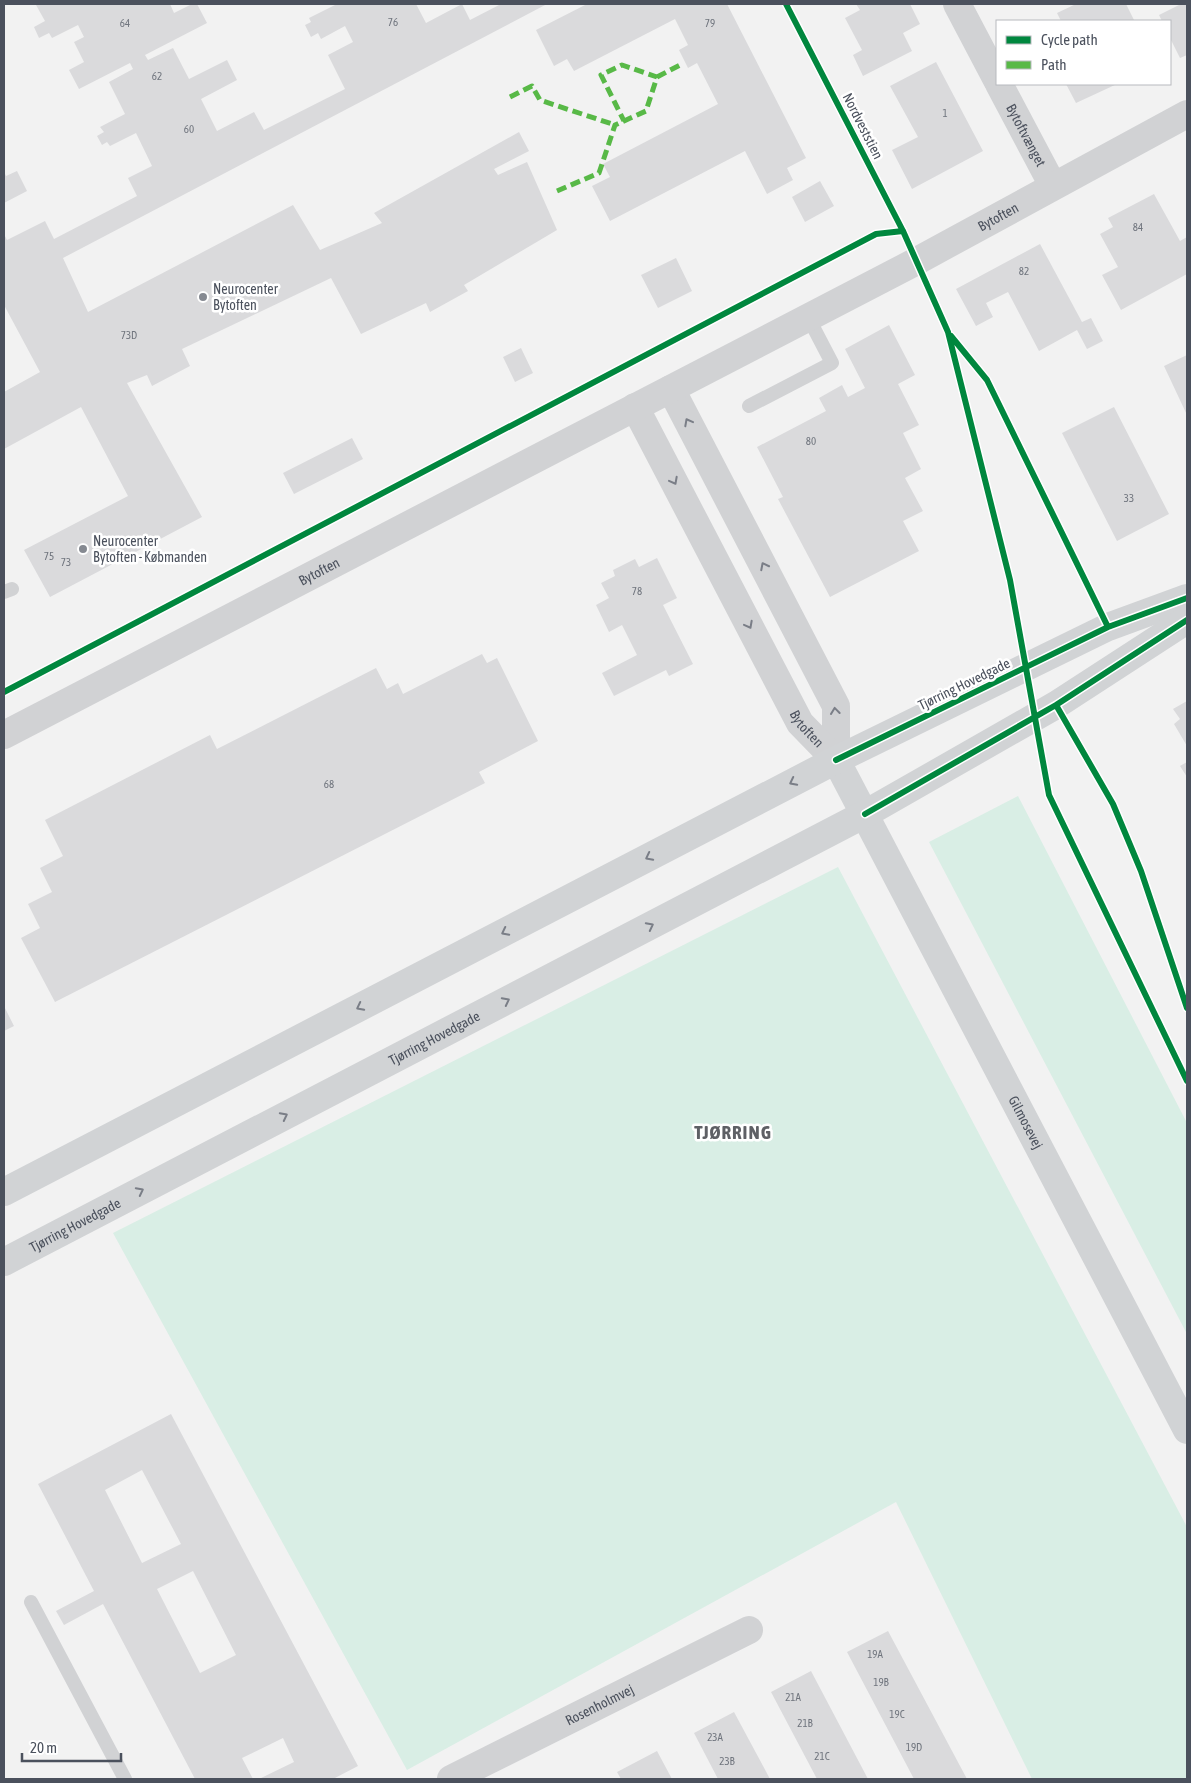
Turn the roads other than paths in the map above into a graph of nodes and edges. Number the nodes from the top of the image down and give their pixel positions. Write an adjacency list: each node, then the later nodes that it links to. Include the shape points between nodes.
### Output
1 (957, 4): 2 (street)
2 (996, 78)
3 (1000, 85): 5 (street, Bytoftvænget)
4 (1187, 114): 5 (street, Bytoften)
5 (1053, 186): 6 (street, Bytoften)
6 (808, 317): 7 (street, Bytoften); 8 (lane, via 832,363)
7 (671, 389): 9 (street, Bytoften); 13 (street, Bytoften, one-way to 7, via 836,706)
8 (749, 406)
9 (635, 407): 12 (street, Bytoften); 13 (street, Bytoften, one-way to 13, via 800,723)
10 (1187, 598): 13 (main road, Tjørring Hovedgade, via 1108,627)
11 (1187, 620): 14 (main road, Tjørring Hovedgade, via 1056,705)
12 (4, 735)
13 (836, 760): 14 (main road); 15 (main road, Tjørring Hovedgade, one-way to 15)
14 (865, 814): 16 (main road, Tjørring Hovedgade, one-way to 14); 17 (main road, Gilmosevej)
15 (4, 1192)
16 (4, 1262)
17 (1187, 1430)
18 (31, 1602): 20 (lane)
19 (749, 1630): 21 (street, Rosenholmvej)
20 (126, 1779)
21 (451, 1779)

